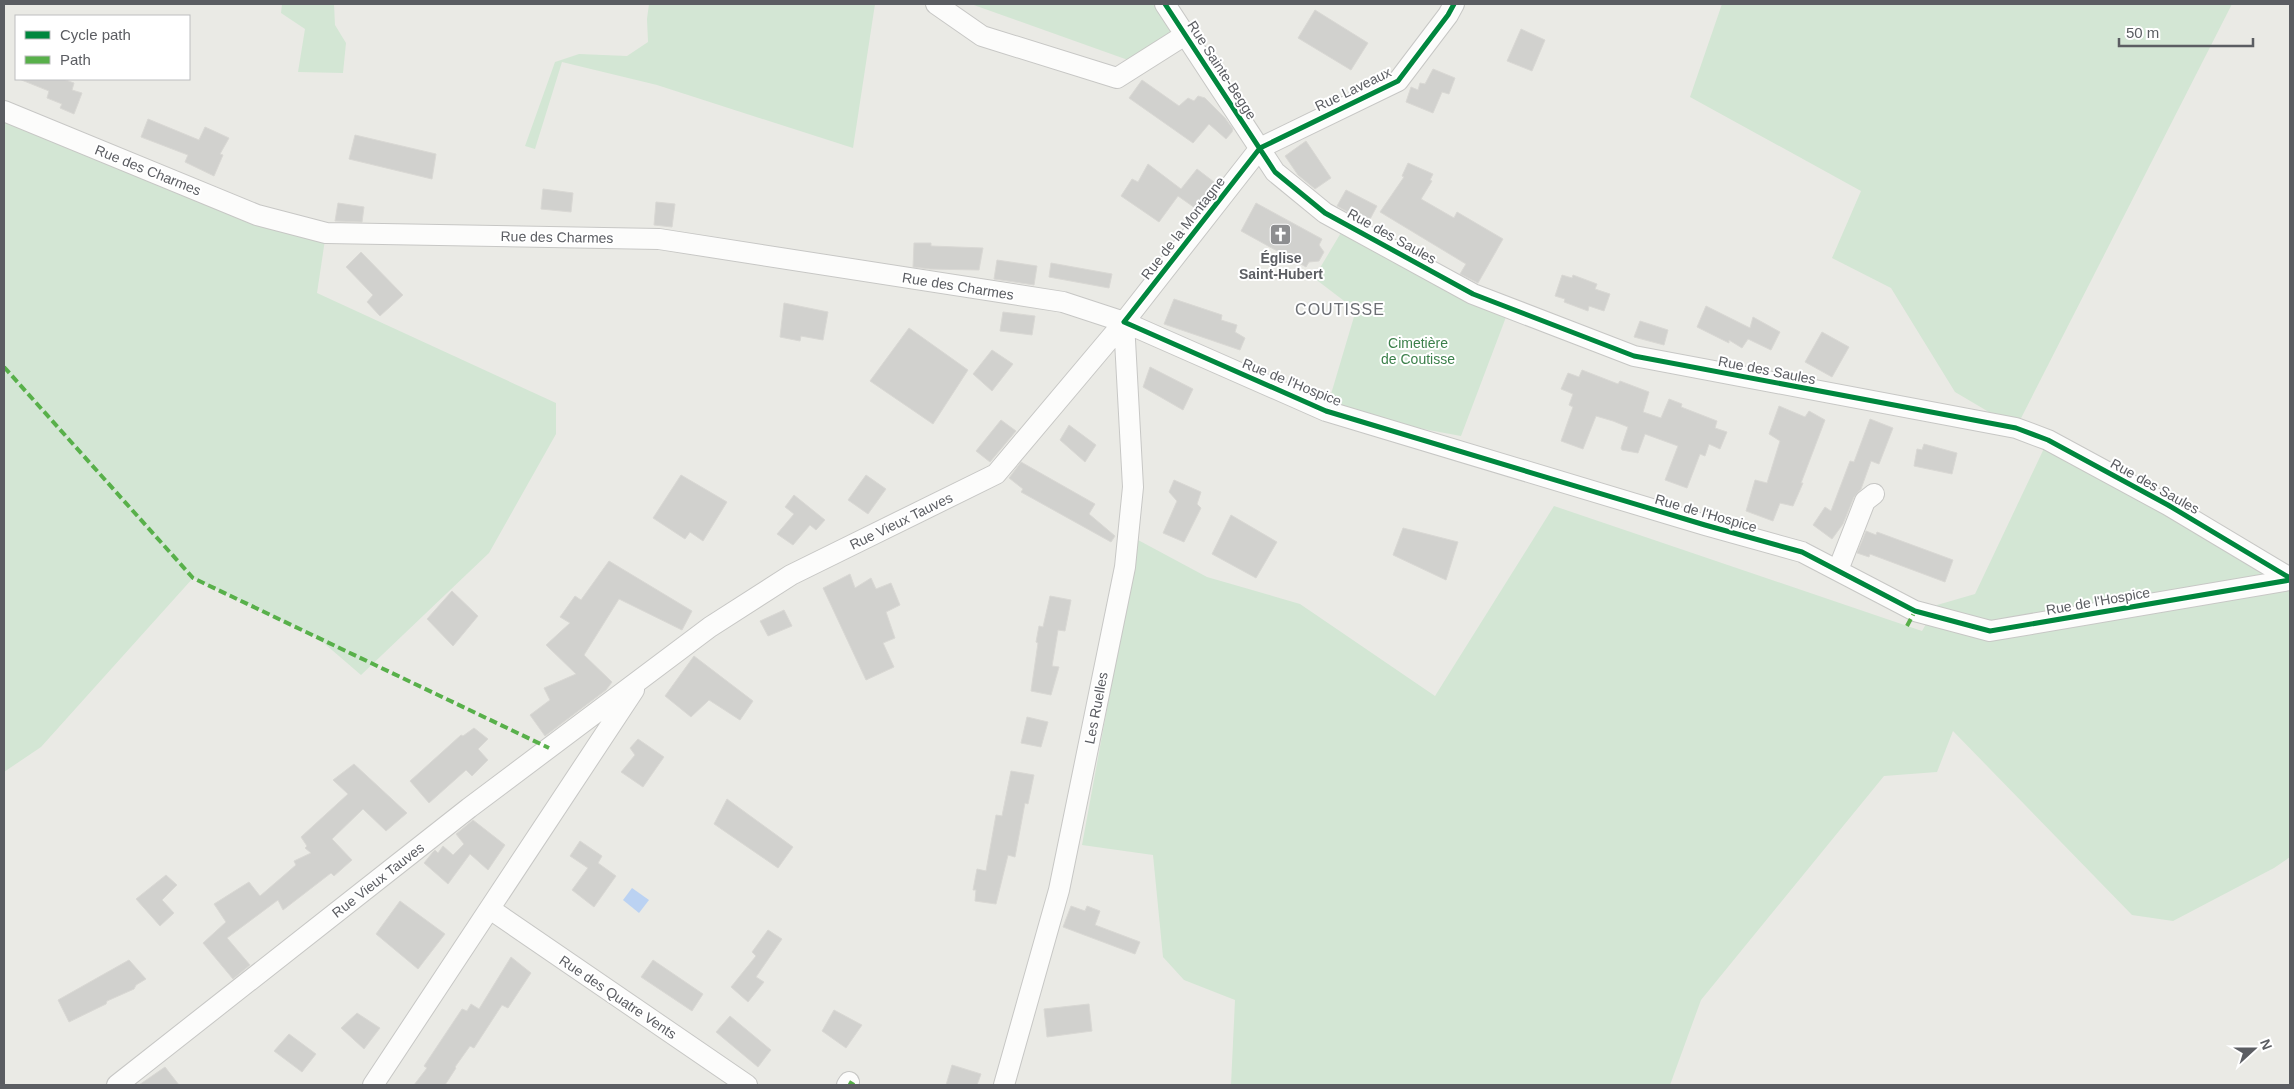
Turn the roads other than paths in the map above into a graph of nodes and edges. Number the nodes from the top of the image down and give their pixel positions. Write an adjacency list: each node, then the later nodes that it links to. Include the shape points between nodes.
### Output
1 (936, 4): 4 (street, via 982,36 1117,78)
2 (1165, 4): 4 (street, Rue Sainte-Begge)
3 (1454, 4): 6 (street, Rue Laveaux, via 1398,81)
4 (1185, 36): 6 (street, Rue Sainte-Begge)
5 (4, 111): 7 (street, Rue des Charmes, via 257,215 326,233 659,239 1063,302)
6 (1260, 148): 7 (street, Rue de la Montagne); 10 (street, Rue des Saules, via 1274,172 1325,213 1473,294 1634,356 2016,428 2048,440 2160,500)
7 (1124, 322): 9 (street, Rue de l'Hospice, via 1326,410 1705,526 1802,552); 11 (street, Rue Vieux Tauves, via 996,474 791,575 710,627); 16 (street, Les Ruelles, via 1133,487 1125,567 1059,890)
8 (1874, 494): 9 (street, via 1865,501)
9 (1838, 570): 10 (street, Rue de l'Hospice, via 1915,611 1990,631)
10 (2290, 579)
11 (641, 678): 12 (street, Rue Vieux Tauves); 13 (street, Rue Vieux Tauves, via 469,808)
12 (490, 909): 14 (street, Rue Vieux Tauves); 15 (street, Rue des Quatre Vents)
13 (117, 1085)
14 (373, 1085)
15 (747, 1085)
16 (1004, 1085)

